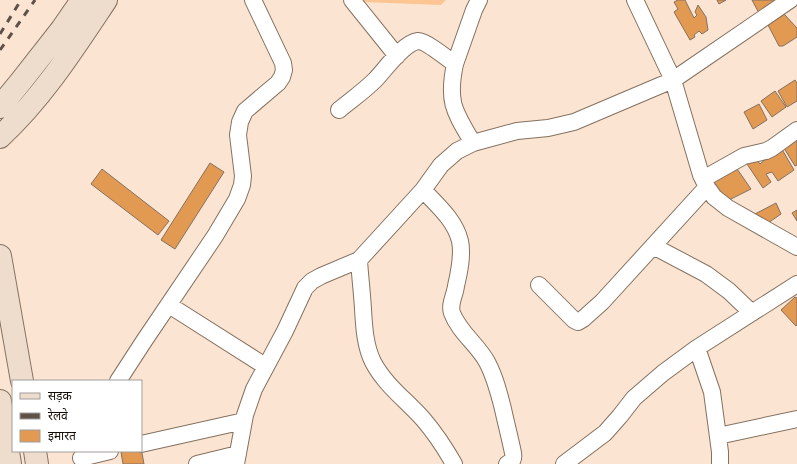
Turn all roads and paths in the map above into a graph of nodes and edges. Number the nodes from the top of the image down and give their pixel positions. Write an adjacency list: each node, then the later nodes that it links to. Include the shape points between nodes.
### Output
1 (82, 0): 11 (street)
2 (106, 0): 14 (street, via 50,81)
3 (253, 0): 24 (street, via 284,70 278,83 246,111 240,122 238,135 243,176 237,199)
4 (352, 0): 8 (street)
5 (479, 0): 9 (street)
6 (635, 0): 10 (street)
7 (790, 0): 10 (street)
8 (396, 56): 9 (street, via 405,47 419,41); 12 (street, via 374,80)
9 (455, 64): 15 (street, via 451,96 458,118)
10 (673, 80): 15 (street, via 574,122); 16 (street)
11 (0, 107)
12 (339, 110)
13 (797, 130): 16 (street, via 766,151 744,156)
14 (0, 137)
15 (473, 143): 17 (street, via 446,160)
16 (705, 183): 18 (street); 19 (street, via 714,197 728,208)
17 (423, 190): 21 (street); 43 (street, via 447,216 456,229 460,242 460,262 451,310 458,324 487,361 493,374 514,453 513,460)
18 (654, 246): 23 (street, via 602,302 578,322); 25 (street, via 706,274)
19 (797, 247)
20 (0, 256): 28 (street)
21 (359, 260): 27 (street, via 321,276 305,288); 42 (street, via 365,338 372,361 390,386 435,435)
22 (797, 284): 25 (street)
23 (539, 285)
24 (168, 305): 27 (street); 29 (street)
25 (752, 313): 26 (street)
26 (698, 348): 33 (street, via 712,392); 44 (street, via 663,372 634,398 605,433)
27 (265, 366): 32 (street, via 254,389)
28 (22, 380)
29 (119, 380)
30 (0, 401): 39 (street)
31 (797, 419): 33 (street)
32 (244, 421): 34 (street); 38 (street)
33 (718, 436): 45 (street)
34 (142, 444)
35 (35, 452): 40 (street)
36 (106, 452): 37 (street)
37 (82, 458)
38 (237, 459): 41 (street)
39 (10, 464)
40 (37, 464)
41 (197, 464)
42 (454, 464)
43 (507, 464)
44 (564, 464)
45 (720, 464)

